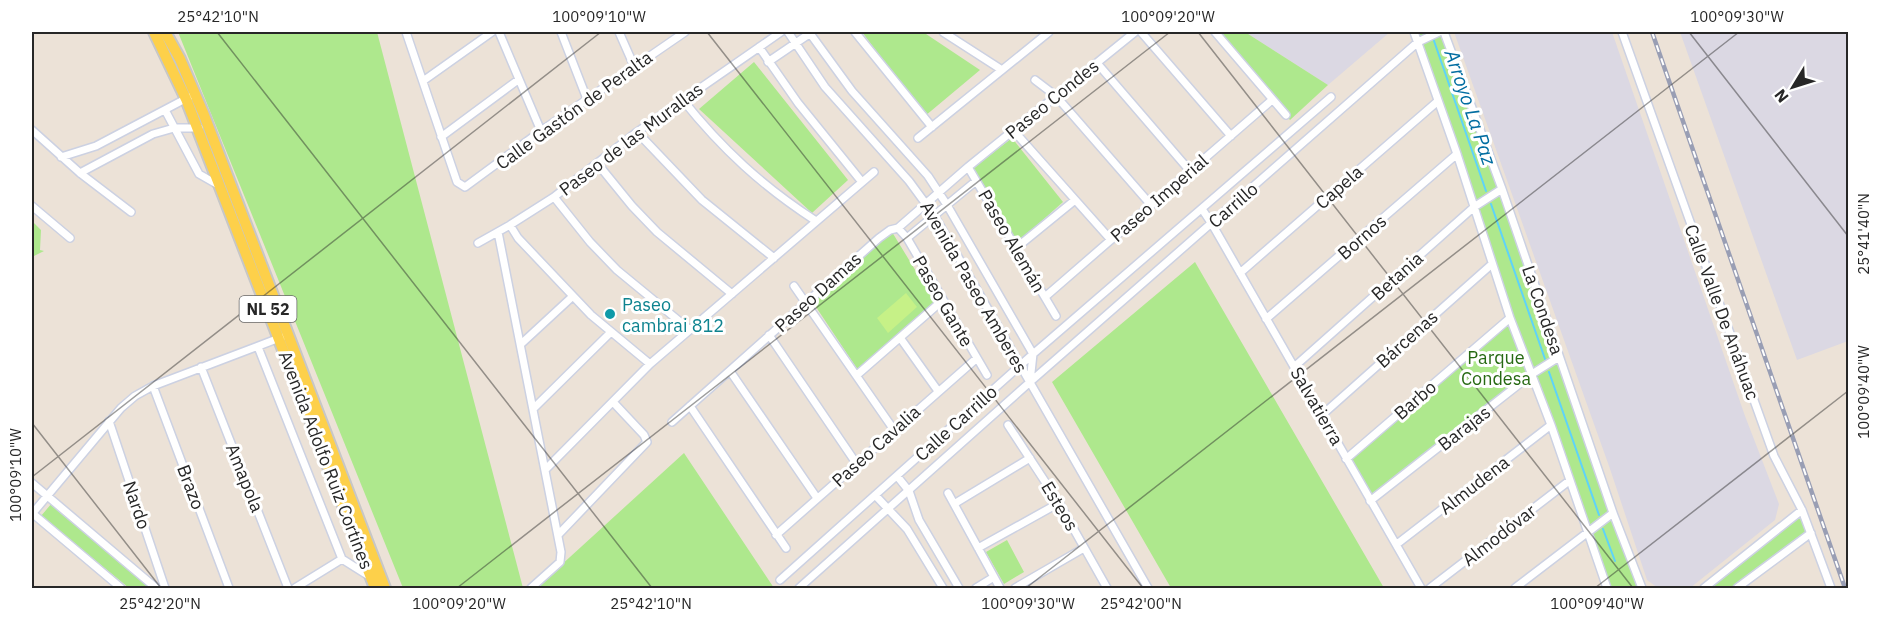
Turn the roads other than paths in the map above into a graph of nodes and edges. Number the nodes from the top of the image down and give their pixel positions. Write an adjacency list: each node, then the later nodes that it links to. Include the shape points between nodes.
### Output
1 (154, 32): 34 (main road, Avenida Adolfo Ruiz Cortínes / NL 52)
2 (165, 32): 41 (main road, via 180,59)
3 (406, 32): 31 (street)
4 (492, 32): 31 (street)
5 (499, 32): 29 (street)
6 (561, 32): 35 (street)
7 (619, 32): 27 (street)
8 (781, 32): 24 (street, Paseo de las Murallas)
9 (788, 32): 23 (street, Avenida Paseo Amberes)
10 (810, 32): 23 (street); 62 (street, Avenida Paseo Amberes, via 852,91 915,159)
11 (855, 32): 42 (street)
12 (943, 32): 28 (street)
13 (1135, 32): 26 (street, Paseo Condes)
14 (1141, 32): 48 (street)
15 (1215, 32): 37 (street)
16 (1414, 32): 22 (street, La Condesa)
17 (1439, 32): 22 (street, Carrillo)
18 (1444, 32): 61 (street, La Condesa)
19 (1622, 32): 141 (street, Calle Valle De Anáhuac, via 1774,456)
20 (681, 33): 27 (street, Calle Gastón de Peralta)
21 (1044, 33): 28 (street)
22 (1420, 41): 38 (street, La Condesa); 74 (street, Carrillo)
23 (795, 43): 25 (street); 65 (street, Avenida Paseo Amberes, via 832,95)
24 (759, 47): 25 (street); 36 (street, Paseo de las Murallas)
25 (768, 62): 59 (street)
26 (1097, 63): 32 (street, Paseo Condes); 55 (street)
27 (634, 66): 35 (street, Calle Gastón de Peralta)
28 (1002, 70): 42 (street)
29 (518, 80): 46 (street); 49 (street)
30 (1035, 80): 32 (street)
31 (423, 81): 49 (street)
32 (1056, 96): 45 (street, Paseo Condes); 67 (street)
33 (1330, 97): 70 (street, Calle Carrillo)
34 (186, 99): 39 (street); 41 (main road, Avenida Adolfo Ruiz Cortínes / NL 52)
35 (587, 99): 46 (street, Calle Gastón de Peralta)
36 (682, 99): 47 (street, Paseo de las Murallas); 73 (street, via 730,154 771,190)
37 (1272, 99): 40 (street); 48 (street, Paseo Imperial)
38 (1438, 101): 51 (street, La Condesa); 85 (street, Capela)
39 (165, 110): 43 (street); 52 (street, via 96,146)
40 (1286, 116)
41 (201, 123): 43 (street); 60 (main road, Avenida Adolfo Ruiz Cortínes / NL 52); 98 (main road, via 223,164)
42 (932, 127): 50 (street)
43 (174, 128): 57 (street, via 142,138); 60 (street, via 199,174)
44 (32, 130): 52 (street)
45 (1013, 130): 54 (street, Paseo Condes); 64 (street)
46 (541, 131): 49 (street, Calle Gastón de Peralta, via 469,186 457,182)
47 (637, 132): 53 (street, Paseo de las Murallas); 83 (street, via 702,200)
48 (1231, 136): 55 (street, Paseo Imperial)
49 (441, 137)
50 (918, 138)
51 (1457, 154): 69 (street, La Condesa); 94 (street, Bornos)
52 (62, 157): 57 (street)
53 (597, 163): 63 (street, Paseo de las Murallas); 87 (street, via 657,232)
54 (968, 167): 58 (street, Paseo Alemán); 62 (street, Paseo Damas)
55 (1190, 171): 67 (street, Paseo Imperial)
56 (874, 172): 59 (street)
57 (80, 173): 71 (street)
58 (976, 181): 66 (street); 82 (street, Paseo Alemán)
59 (862, 182): 73 (street)
60 (220, 186): 98 (main road, Avenida Adolfo Ruiz Cortínes / NL 52)
61 (1502, 189): 69 (street, Betania); 103 (street, La Condesa)
62 (939, 192): 65 (street, Paseo Damas); 66 (street, Avenida Paseo Amberes)
63 (554, 197): 75 (street, Paseo de las Murallas); 95 (street, via 618,270)
64 (1075, 200): 80 (street); 82 (street)
65 (926, 203): 72 (street, Avenida Paseo Amberes); 76 (street, Paseo Damas)
66 (947, 205): 72 (street); 102 (street, Avenida Paseo Amberes)
67 (1151, 205): 80 (street, Paseo Imperial)
68 (32, 206): 78 (street)
69 (1474, 207): 84 (street, La Condesa); 108 (street, Betania)
70 (1202, 209): 74 (street); 102 (street, Calle Carrillo)
71 (131, 212)
72 (934, 215): 79 (street); 106 (street, Avenida Paseo Amberes)
73 (816, 221): 83 (street)
74 (1212, 224): 85 (street, Salvatierra); 113 (street, Carrillo)
75 (510, 225): 77 (street, Paseo de las Murallas); 88 (street)
76 (898, 228): 79 (street, Paseo Gante); 91 (street, Paseo Damas, via 879,238)
77 (498, 232): 81 (street, Paseo de las Murallas); 100 (street)
78 (70, 238)
79 (907, 238): 90 (street, Paseo Gante)
80 (1111, 240): 89 (street, Paseo Imperial)
81 (478, 243)
82 (1016, 248): 89 (street, Paseo Alemán)
83 (774, 258): 87 (street)
84 (1492, 264): 93 (street, La Condesa); 119 (street, Bárcenas)
85 (1240, 273): 94 (street, Salvatierra)
86 (794, 286): 91 (street)
87 (732, 294): 95 (street)
88 (573, 296): 96 (street); 100 (street)
89 (1045, 297): 92 (street, Paseo Alemán)
90 (943, 300): 99 (street); 104 (street, Paseo Gante)
91 (806, 302): 97 (street, Paseo Damas); 111 (street)
92 (1056, 316)
93 (1510, 318): 110 (street, La Condesa); 126 (street, Barbo)
94 (1266, 319): 108 (street, Salvatierra)
95 (690, 330): 105 (street)
96 (611, 332): 105 (street); 118 (street)
97 (769, 335): 109 (street, Paseo Damas); 127 (street)
98 (284, 336): 101 (street); 155 (main road, Avenida Adolfo Ruiz Cortínes / NL 52); 165 (main road)
99 (901, 339): 111 (street); 115 (street)
100 (521, 344): 118 (street)
101 (258, 347): 107 (street); 153 (street)
102 (1033, 354): 106 (street, Calle Carrillo); 113 (street, Avenida Paseo Amberes)
103 (1559, 357): 110 (street, Barajas); 143 (street, La Condesa)
104 (977, 358): 112 (street, Paseo Gante); 115 (street, Paseo Cavalia)
105 (650, 364): 116 (street)
106 (1020, 366): 113 (street, Avenida Paseo Amberes); 129 (street, Calle Carrillo)
107 (201, 367): 114 (street); 162 (street, Amapola)
108 (1294, 367): 119 (street, Salvatierra)
109 (730, 371): 117 (street, Paseo Damas); 136 (street)
110 (1532, 374): 123 (street, La Condesa); 137 (street, Barajas)
111 (857, 375): 124 (street)
112 (987, 375)
113 (1030, 382): 132 (street, Calle Carrillo); 174 (street)
114 (153, 386): 120 (street, via 135,396); 161 (street, Brazo)
115 (938, 392): 124 (street, Paseo Cavalia)
116 (613, 402): 128 (street); 146 (street, via 647,442)
117 (690, 406): 121 (street, Paseo Damas); 147 (street)
118 (533, 409): 128 (street)
119 (1322, 415): 126 (street, Salvatierra)
120 (109, 422): 134 (street); 160 (street, Nardo)
121 (672, 422)
122 (1008, 425): 125 (street, Esteos)
123 (1551, 425): 130 (street, La Condesa); 148 (street, Almudena)
124 (894, 430): 127 (street, Paseo Cavalia)
125 (1030, 458): 138 (street, Esteos); 139 (street)
126 (1346, 459): 137 (street, Salvatierra)
127 (856, 463): 136 (street, Paseo Cavalia)
128 (545, 470): 146 (street)
129 (897, 476): 132 (street); 135 (street, Calle Carrillo)
130 (1569, 481): 144 (street, La Condesa); 176 (street, Almodóvar)
131 (32, 483): 134 (street)
132 (909, 491): 140 (street, Calle Carrillo); 152 (street, via 919,520)
133 (948, 493): 139 (street)
134 (46, 495): 142 (street); 159 (street)
135 (875, 495): 140 (street); 157 (street, Calle Carrillo)
136 (817, 498): 147 (street, Paseo Cavalia)
137 (1370, 501): 148 (street, Salvatierra)
138 (1059, 503): 150 (street); 151 (street, Esteos)
139 (954, 504): 150 (street)
140 (887, 510): 154 (street, via 907,529); 167 (street, Calle Carrillo)
141 (1802, 510): 145 (street, Calle Valle De Anáhuac); 180 (street)
142 (32, 513): 158 (street)
143 (1613, 513): 144 (street); 179 (street, La Condesa)
144 (1586, 532): 177 (street); 178 (street, La Condesa)
145 (1811, 533): 181 (street); 182 (street, Calle Valle De Anáhuac)
146 (558, 535): 166 (street, via 560,562)
147 (776, 535): 149 (street)
148 (1397, 544): 175 (street, Salvatierra)
149 (786, 548)
150 (978, 548): 156 (street)
151 (1084, 548): 172 (street); 173 (street, Esteos)
152 (940, 555): 154 (street); 169 (street)
153 (342, 559): 155 (street); 163 (street)
154 (928, 562): 168 (street)
155 (371, 577): 164 (main road, Avenida Adolfo Ruiz Cortínes / NL 52)
156 (994, 577): 170 (street); 171 (street)
157 (780, 580)
158 (121, 588)
159 (156, 588)
160 (165, 588)
161 (229, 588)
162 (288, 588)
163 (295, 588)
164 (375, 588)
165 (385, 588)
166 (531, 588)
167 (799, 588)
168 (943, 588)
169 (959, 588)
170 (976, 588)
171 (1000, 588)
172 (1015, 588)
173 (1107, 588)
174 (1148, 588)
175 (1421, 588)
176 (1430, 588)
177 (1515, 588)
178 (1605, 588)
179 (1642, 588)
180 (1704, 588)
181 (1737, 588)
182 (1831, 588)

